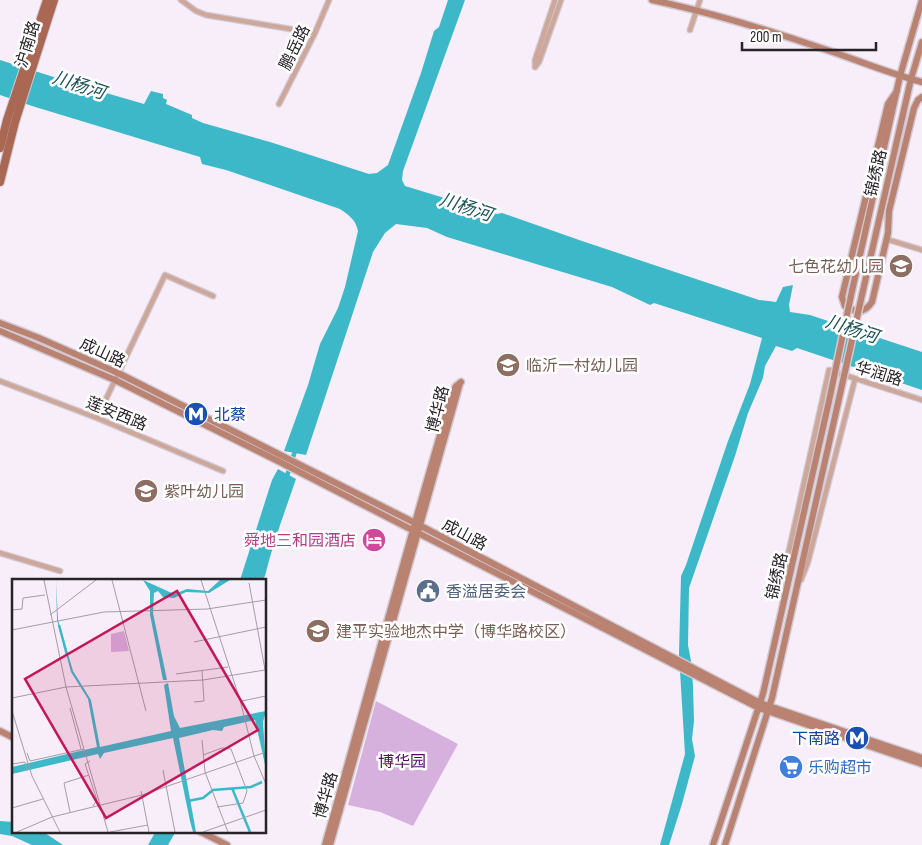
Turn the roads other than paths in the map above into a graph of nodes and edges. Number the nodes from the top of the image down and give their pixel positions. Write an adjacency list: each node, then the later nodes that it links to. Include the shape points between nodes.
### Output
1 (47, 0): 20 (main road, 沪南路, via 26,61)
2 (54, 0): 20 (main road, 沪南路, via 36,61)
3 (181, 0): 12 (street, via 206,15)
4 (329, 0): 12 (street, 鹏岳路)
5 (555, 0): 6 (street, via 534,60 535,68)
6 (561, 0)
7 (652, 0): 10 (main road)
8 (700, 0): 10 (street)
9 (922, 0): 14 (main road, 锦绣路)
10 (697, 9): 11 (street); 14 (main road)
11 (690, 30)
12 (315, 34): 19 (street, 鹏岳路)
13 (922, 42): 15 (main road, 锦绣路)
14 (900, 76): 15 (main road); 17 (main road, 锦绣路)
15 (911, 79): 16 (main road); 38 (main road, 锦绣路, bridge)
16 (922, 82)
17 (897, 91): 23 (main road, 锦绣路, via 888,104 842,297 850,310 862,311 872,302); 37 (main road, 锦绣路, bridge)
18 (922, 97): 23 (main road, 锦绣路, via 914,108 889,211)
19 (279, 104)
20 (11, 121): 21 (main road, 沪南路); 22 (main road, 沪南路)
21 (0, 148)
22 (0, 182)
23 (886, 239): 24 (street)
24 (922, 250)
25 (213, 296): 28 (street, via 165,275)
26 (0, 323): 28 (main road, 成山路, via 39,338)
27 (0, 331): 28 (main road, 成山路)
28 (116, 377): 32 (street); 34 (main road, 成山路)
29 (854, 379): 31 (street, 华润路); 37 (street, 华润路, via 829,370 788,555); 38 (street, via 808,562)
30 (0, 381): 32 (street, 莲安西路)
31 (922, 400)
32 (97, 418): 33 (street, 莲安西路)
33 (223, 471)
34 (416, 527): 34 (main road, 博华路, via 461,382 452,392); 39 (main road, 成山路); 47 (main road, 博华路); 48 (main road, 博华路, via 388,642)
35 (0, 553): 36 (street)
36 (60, 571)
37 (786, 592): 39 (main road, 锦绣路)
38 (795, 596): 40 (main road, 锦绣路)
39 (760, 706): 40 (main road, 成山路); 49 (main road, 锦绣路)
40 (769, 709): 43 (main road, 成山路); 44 (main road, 成山路); 50 (main road, 锦绣路)
41 (0, 731): 42 (main road)
42 (12, 737)
43 (922, 758)
44 (922, 764)
45 (201, 832): 46 (main road)
46 (227, 845)
47 (325, 845)
48 (330, 845)
49 (713, 845)
50 (724, 845)

